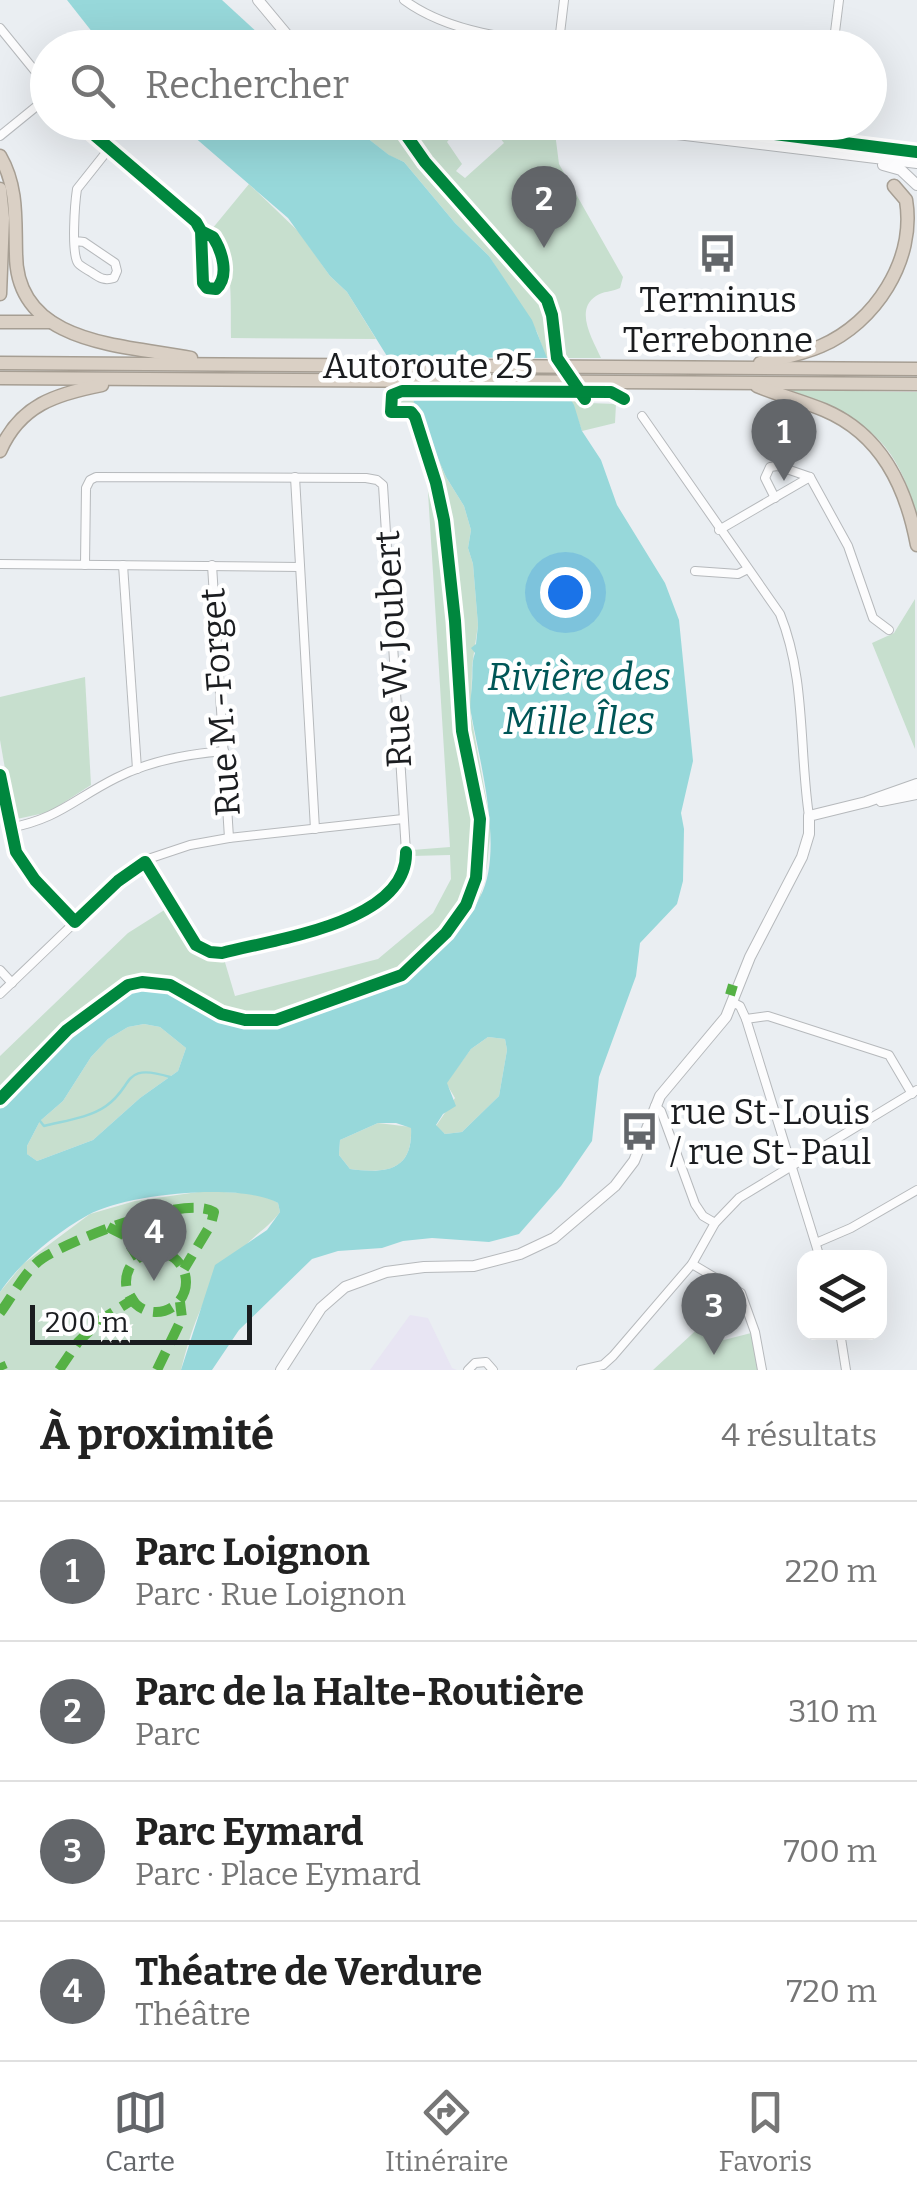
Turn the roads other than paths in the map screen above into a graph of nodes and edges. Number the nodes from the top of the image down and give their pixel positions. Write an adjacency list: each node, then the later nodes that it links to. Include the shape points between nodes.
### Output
1 (258, 0): 6 (main road)
2 (404, 0): 7 (street, via 442,22)
3 (564, 0): 8 (street)
4 (839, 0): 9 (street)
5 (0, 28): 10 (street)
6 (283, 30)
7 (474, 30)
8 (560, 30)
9 (836, 30)
10 (30, 65)
11 (30, 112): 12 (street)
12 (0, 136)
13 (98, 140): 16 (street)
14 (722, 140): 17 (main road)
15 (822, 140): 18 (main road)
16 (108, 150): 24 (street); 25 (street, via 77,188)
17 (818, 152): 20 (main road); 21 (main road, via 893,166)
18 (917, 152)
19 (0, 156): 28 (highway, via 15,197 20,281 29,300)
20 (917, 163)
21 (917, 185)
22 (894, 186): 31 (highway, via 906,200 906,234 896,270 875,304 820,346)
23 (0, 188): 26 (highway)
24 (201, 231): 24 (street, via 203,283 216,288 223,280 222,252 214,236)
25 (76, 241): 25 (street, via 78,264 112,280 115,263)
26 (0, 294)
27 (0, 322): 28 (highway)
28 (54, 322): 30 (highway, via 108,346)
29 (0, 363): 30 (highway, Autoroute 25)
30 (223, 364): 31 (highway, Autoroute 25)
31 (737, 368): 32 (highway, Autoroute 25)
32 (917, 369)
33 (0, 378): 34 (highway, Autoroute 25)
34 (128, 379): 35 (highway, Autoroute 25); 39 (highway, via 57,395)
35 (750, 383): 36 (highway, Autoroute 25); 45 (highway, via 824,410 868,438 901,486)
36 (917, 384)
37 (642, 416): 44 (street)
38 (2, 420): 39 (highway)
39 (19, 420): 40 (highway)
40 (0, 451)
41 (295, 477): 47 (street, via 95,477 86,488); 50 (street); 61 (street, Rue W. Joubert, via 379,480 384,488)
42 (810, 477): 43 (street); 43 (street, via 770,467 765,478); 53 (street, via 848,546 874,618)
43 (774, 498): 44 (street)
44 (719, 530): 51 (street)
45 (917, 544)
46 (0, 564): 47 (street)
47 (85, 564): 48 (street)
48 (124, 565): 49 (street); 55 (street)
49 (212, 566): 50 (street); 54 (street, Rue M.-Forget)
50 (300, 567): 63 (street)
51 (748, 570): 52 (street); 60 (street, via 779,610 788,636 802,712)
52 (694, 572)
53 (889, 630)
54 (224, 751): 55 (street); 64 (street, Rue M.-Forget)
55 (137, 768): 62 (street, via 47,820)
56 (0, 775): 62 (street)
57 (917, 784): 59 (main road)
58 (917, 794): 59 (main road)
59 (866, 802): 60 (main road)
60 (808, 816): 70 (main road, via 800,862)
61 (404, 818): 63 (street); 65 (street, Rue W. Joubert, via 404,874 362,914 222,952 196,944)
62 (9, 828): 66 (street, via 24,865)
63 (315, 829): 64 (street)
64 (229, 838): 65 (street)
65 (145, 862): 66 (street)
66 (75, 922): 68 (street)
67 (0, 970): 68 (street)
68 (12, 983): 69 (street)
69 (0, 994)
70 (732, 1002): 71 (street); 73 (main road)
71 (746, 1018): 72 (street, via 768,1016 889,1055); 74 (street)
72 (914, 1092): 74 (street)
73 (656, 1106): 76 (street, via 695,1204); 81 (main road, via 624,1177 554,1238 482,1264 399,1270 345,1287 320,1308)
74 (792, 1164): 76 (street); 77 (street)
75 (917, 1190): 77 (street)
76 (715, 1222): 79 (street)
77 (816, 1243): 78 (street)
78 (818, 1250)
79 (692, 1264): 84 (street, via 613,1356); 85 (street, via 741,1293)
80 (841, 1340): 86 (street)
81 (281, 1370)
82 (468, 1370): 83 (street, via 486,1362)
83 (494, 1370)
84 (581, 1370)
85 (762, 1370)
86 (846, 1370)

